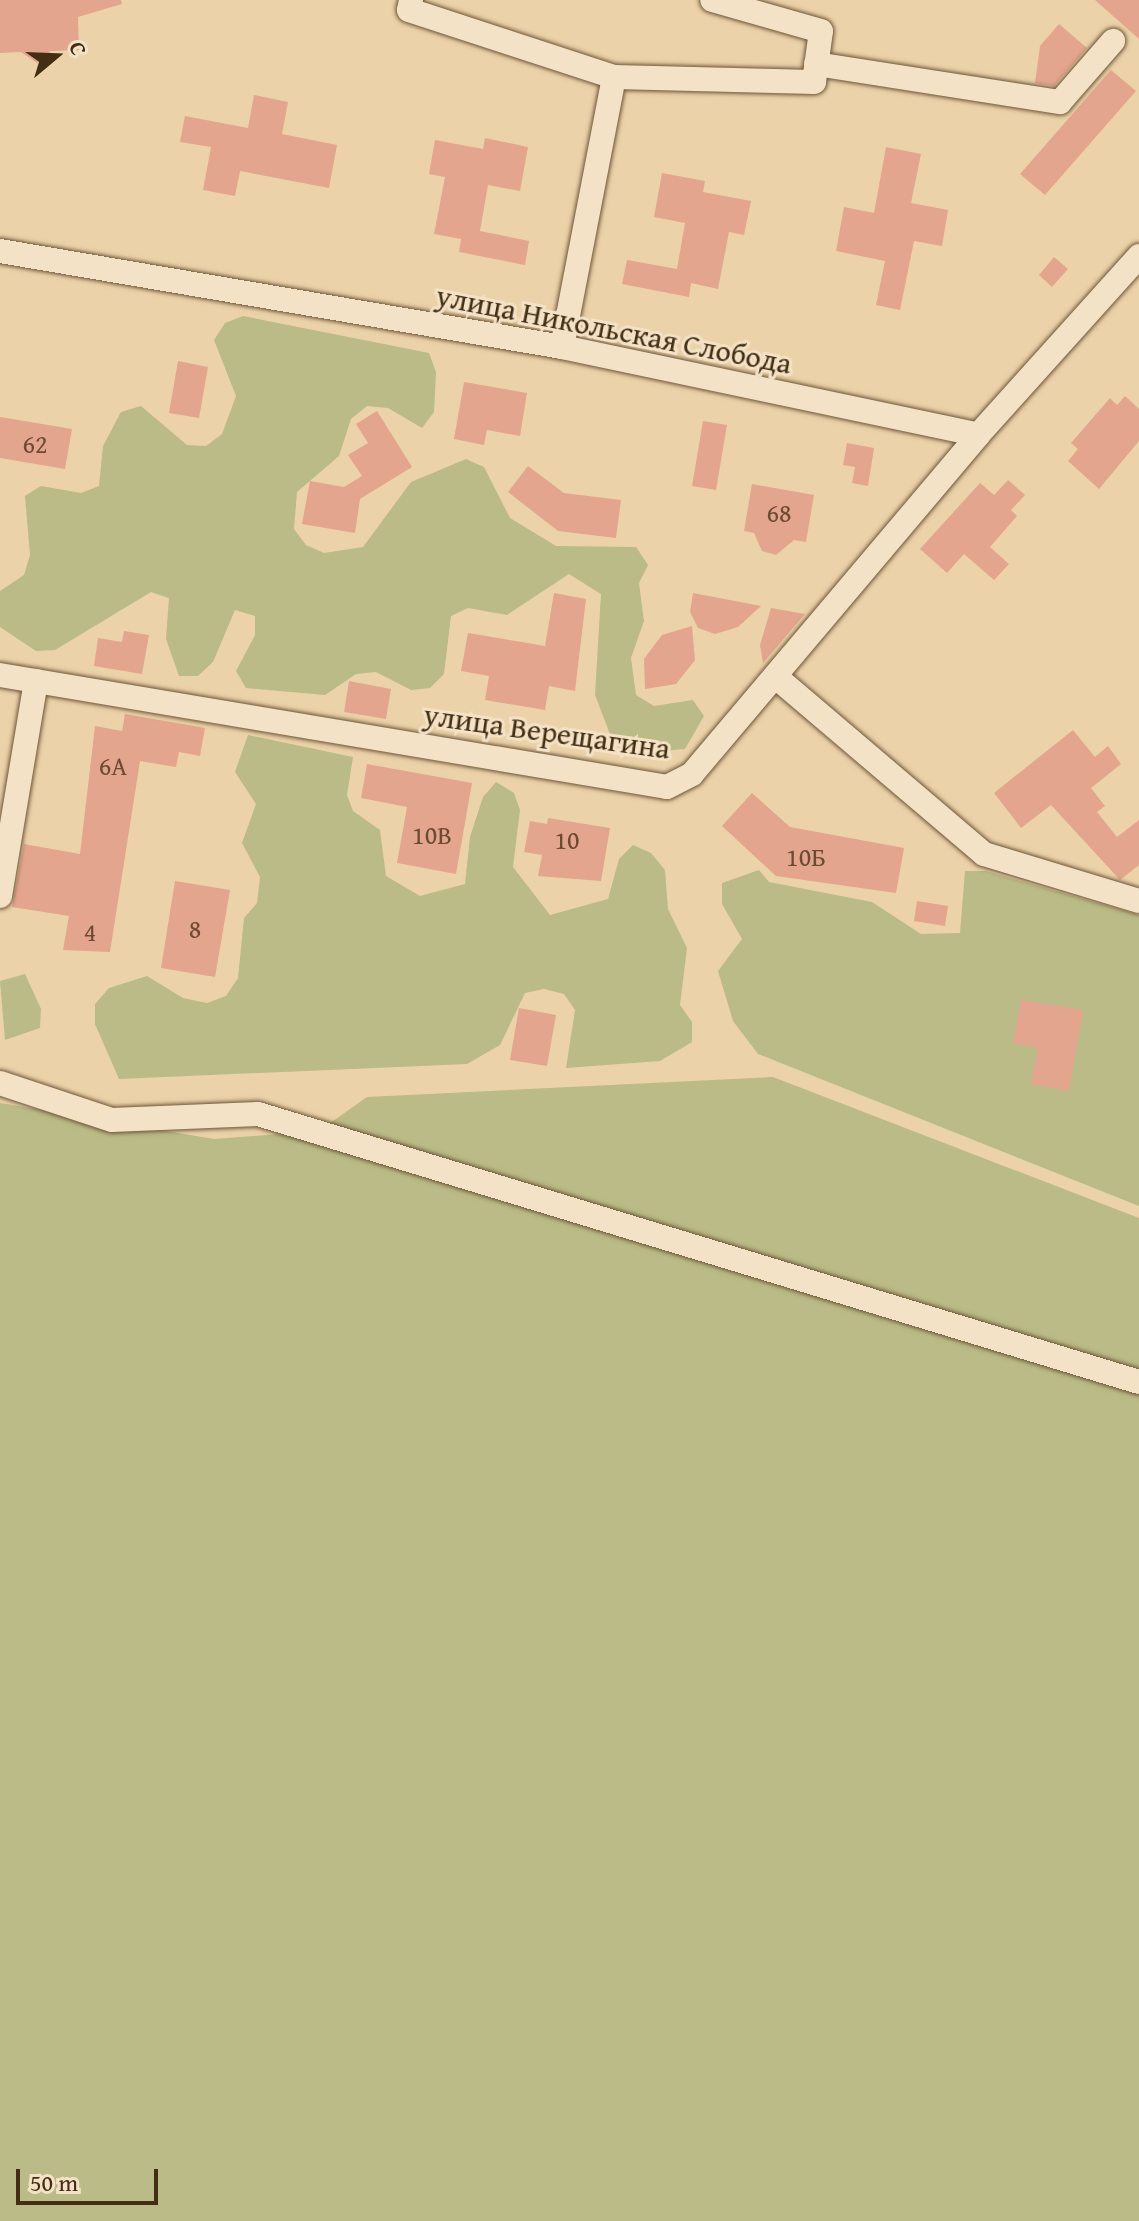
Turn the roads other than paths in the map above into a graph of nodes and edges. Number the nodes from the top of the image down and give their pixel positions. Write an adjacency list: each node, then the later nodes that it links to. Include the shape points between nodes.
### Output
1 (411, 0): 5 (street, via 409,10)
2 (712, 0): 4 (street, via 821,31)
3 (1113, 41): 4 (street, via 1060,102)
4 (816, 64): 5 (street, via 814,82)
5 (614, 77): 8 (street)
6 (0, 251): 8 (street, улица Никольская Слобода)
7 (1139, 256): 9 (street)
8 (562, 347): 9 (street, улица Никольская Слобода)
9 (978, 435): 11 (street, улица Верещагина)
10 (0, 675): 12 (street, улица Верещагина)
11 (776, 677): 12 (street, улица Верещагина, via 692,774 667,787); 14 (street, via 984,854)
12 (36, 681): 13 (street)
13 (0, 896)
14 (1139, 901)
15 (0, 1083): 16 (street, via 112,1120 258,1114)
16 (1139, 1382)

